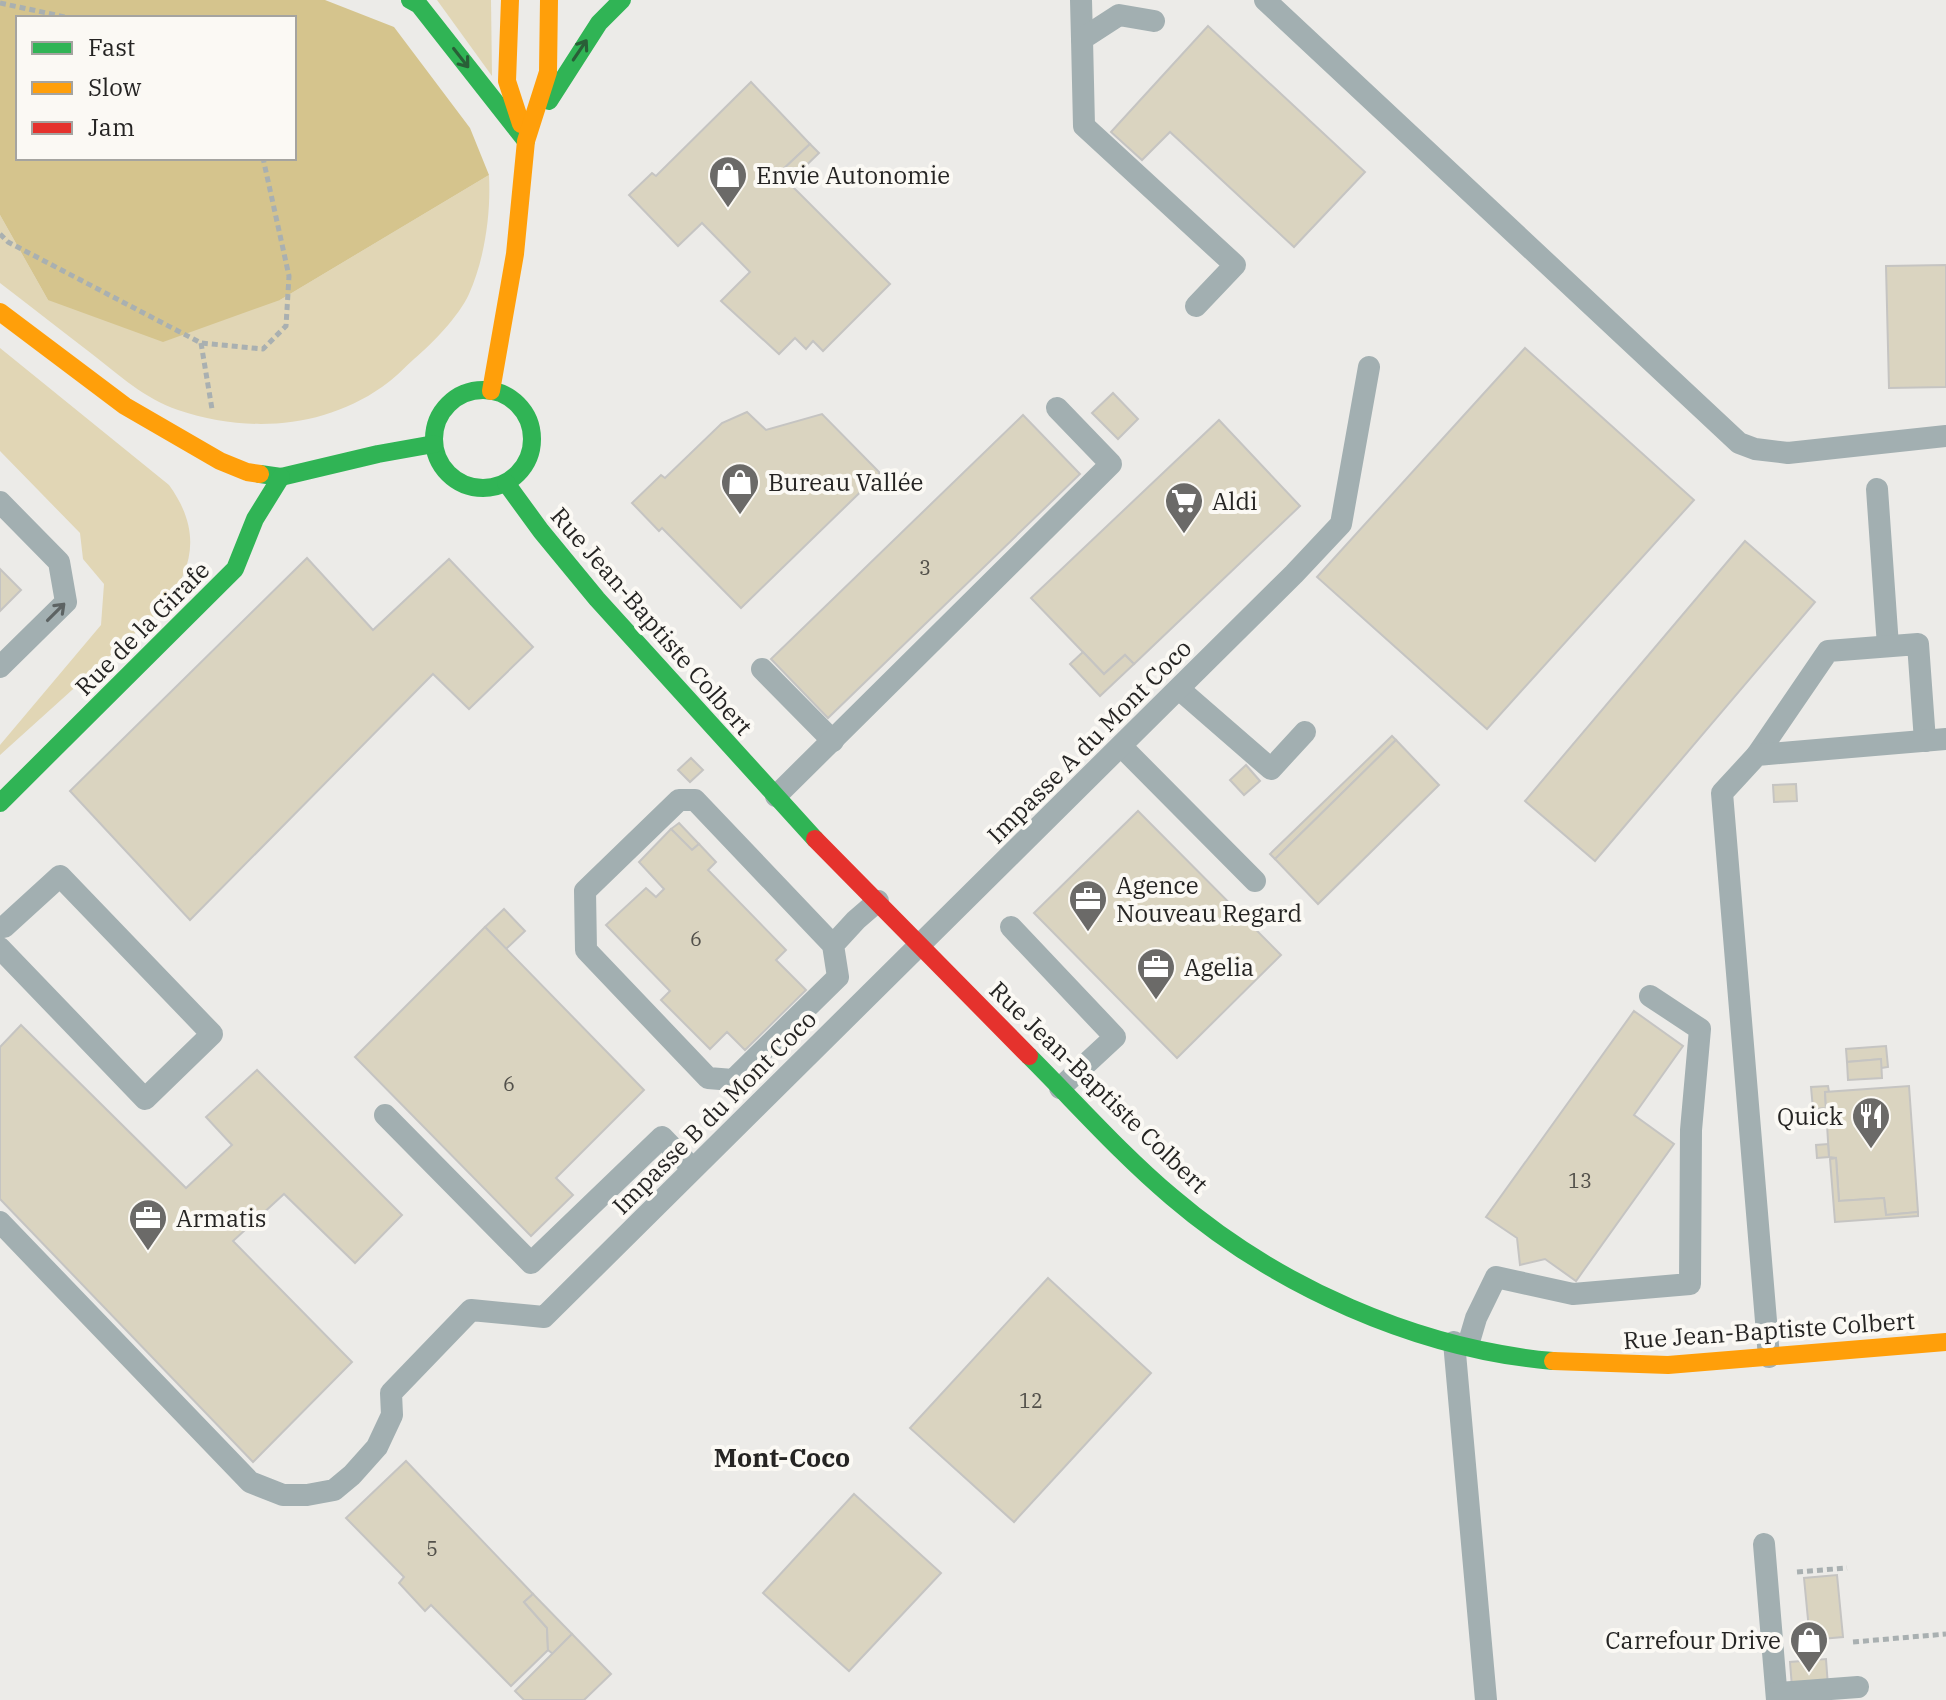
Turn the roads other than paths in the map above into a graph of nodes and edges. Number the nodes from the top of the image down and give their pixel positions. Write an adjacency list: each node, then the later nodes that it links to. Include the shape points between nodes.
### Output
1 (410, 0): 9 (street, one-way to 9)
2 (510, 0): 9 (street, via 507,81)
3 (549, 0): 9 (street, via 548,72)
4 (622, 0): 9 (street, one-way to 4, via 568,67)
5 (1081, 0): 8 (lane)
6 (1265, 0): 15 (lane, via 1739,443 1788,453)
7 (1154, 21): 8 (lane, via 1119,15)
8 (1082, 39): 10 (lane, via 1084,126 1235,265)
9 (526, 141): 13 (street, via 515,254)
10 (1196, 306)
11 (0, 312): 17 (street, via 125,406 220,461)
12 (1369, 367): 24 (lane, Impasse A du Mont Coco, via 1341,524)
13 (491, 391): 16 (street, via 472,391 443,410); 18 (street, via 518,404 532,431 527,462)
14 (1057, 408): 27 (lane, via 1111,464)
15 (1946, 436)
16 (434, 444): 17 (street); 18 (street, via 438,460 460,483 474,488)
17 (281, 477): 31 (street, Rue de la Girafe, via 255,519 235,569)
18 (506, 483): 30 (street, Rue Jean-Baptiste Colbert, via 538,530)
19 (1877, 489): 21 (lane)
20 (0, 502): 22 (lane, one-way to 20, via 66,602 59,562)
21 (1888, 646): 26 (lane, via 1918,644); 29 (lane, via 1828,651)
22 (0, 667)
23 (762, 669): 27 (lane)
24 (1179, 689): 25 (lane, via 1271,769); 28 (lane, Impasse A du Mont Coco)
25 (1305, 732)
26 (1935, 740): 29 (lane)
27 (833, 741): 30 (lane)
28 (1121, 746): 32 (lane); 36 (lane, Impasse A du Mont Coco)
29 (1757, 755): 45 (lane, via 1722,793)
30 (776, 796): 33 (street, Rue Jean-Baptiste Colbert)
31 (0, 803)
32 (1255, 881)
33 (878, 901): 36 (street, Rue Jean-Baptiste Colbert); 37 (lane)
34 (1011, 927): 39 (lane, via 1115,1037)
35 (1, 933): 35 (lane, via 60,876 212,1034 145,1099)
36 (920, 944): 39 (street, Rue Jean-Baptiste Colbert); 41 (lane, Impasse B du Mont Coco)
37 (833, 945): 37 (lane, via 695,800 679,800 585,891 586,950 708,1078 733,1080 838,977)
38 (1650, 996): 44 (lane, via 1700,1029 1691,1130 1690,1284 1573,1294 1496,1277)
39 (1060, 1088): 44 (street, Rue Jean-Baptiste Colbert, via 1171,1196 1228,1241 1364,1315)
40 (385, 1115): 41 (lane, via 531,1263 662,1137)
41 (692, 1168): 42 (lane, Impasse B du Mont Coco, via 544,1317 471,1310 391,1393 392,1415 377,1447 334,1490 307,1495 283,1495 250,1482)
42 (0, 1222)
43 (1946, 1342): 45 (street, Rue Jean-Baptiste Colbert)
44 (1461, 1343): 45 (street, Rue Jean-Baptiste Colbert, via 1542,1360 1600,1365); 49 (lane)
45 (1769, 1357)
46 (1764, 1544): 48 (lane)
47 (1858, 1687): 48 (lane)
48 (1777, 1697)
49 (1486, 1700)

